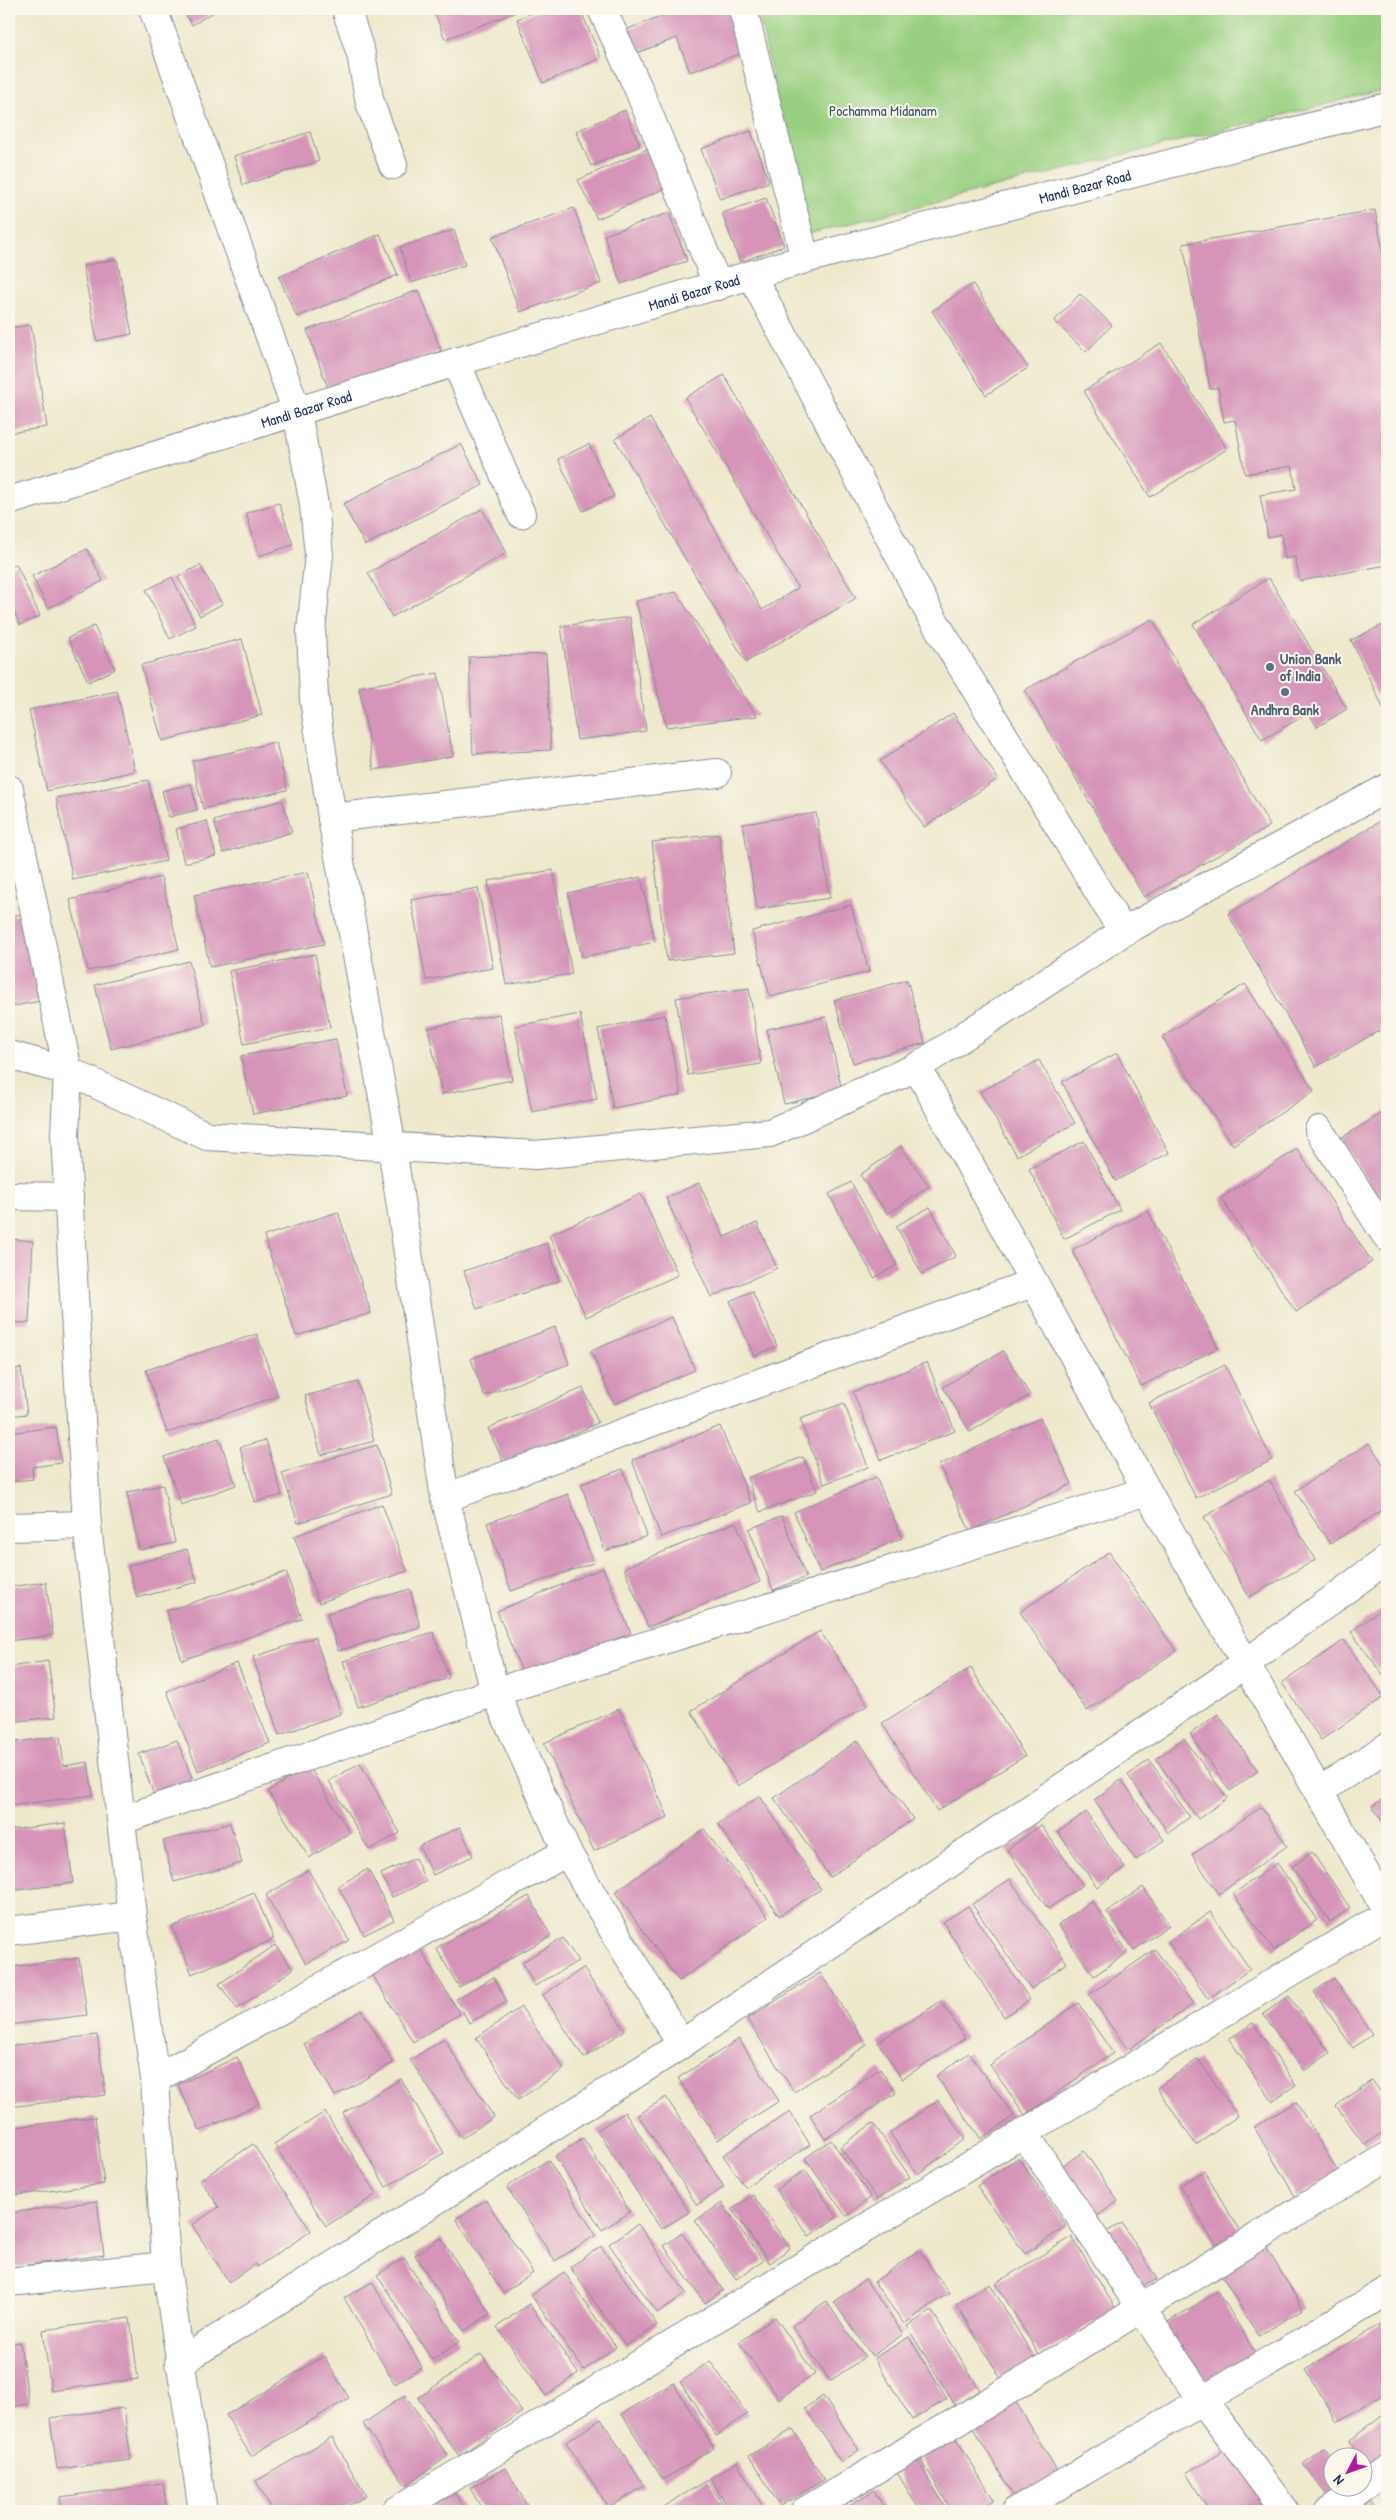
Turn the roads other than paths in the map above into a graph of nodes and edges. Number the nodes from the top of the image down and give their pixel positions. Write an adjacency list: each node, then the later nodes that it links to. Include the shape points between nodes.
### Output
1 (152, 9): 11 (street)
2 (346, 9): 6 (street, via 361,54 370,103)
3 (602, 9): 9 (street, via 639,90)
4 (743, 9): 7 (street)
5 (1387, 107): 7 (street, Mandi Bazar Road)
6 (394, 165)
7 (805, 259): 8 (street, Mandi Bazar Road)
8 (752, 276): 9 (street, Mandi Bazar Road); 18 (street, via 930,614)
9 (718, 286): 10 (street, Mandi Bazar Road)
10 (456, 362): 11 (street, Mandi Bazar Road); 13 (street)
11 (297, 412): 12 (street, Mandi Bazar Road); 17 (street, via 314,505 319,555 311,631 314,699)
12 (9, 501)
13 (521, 514)
14 (717, 774): 17 (street)
15 (1387, 788): 18 (street)
16 (9, 789): 21 (street)
17 (332, 818): 23 (street)
18 (1123, 932): 20 (street)
19 (9, 1055): 21 (street)
20 (917, 1067): 23 (street, via 770,1133 535,1155); 27 (street)
21 (68, 1071): 23 (street, via 207,1136); 25 (street, via 65,1135)
22 (1319, 1130): 26 (street)
23 (392, 1147): 29 (street)
24 (9, 1196): 25 (street)
25 (69, 1197): 30 (street)
26 (1387, 1237)
27 (1032, 1283): 28 (street); 29 (street)
28 (1147, 1490): 33 (street); 34 (street)
29 (446, 1498): 34 (street)
30 (87, 1525): 31 (street); 37 (street)
31 (9, 1527)
32 (1387, 1559): 33 (street)
33 (1245, 1664): 36 (street); 42 (street)
34 (496, 1692): 37 (street); 38 (street)
35 (1387, 1747): 36 (street)
36 (1318, 1792): 39 (street)
37 (122, 1820): 40 (street)
38 (567, 1852): 42 (street); 43 (street)
39 (1387, 1912): 44 (street)
40 (132, 1916): 41 (street); 43 (street)
41 (9, 1930)
42 (681, 2044): 50 (street)
43 (155, 2079): 46 (street)
44 (1024, 2133): 49 (street); 56 (street)
45 (1387, 2157): 49 (street)
46 (166, 2266): 47 (street); 50 (street)
47 (9, 2282)
48 (1387, 2291): 51 (street)
49 (1140, 2308): 51 (street); 57 (street)
50 (179, 2363): 55 (street)
51 (1203, 2401): 58 (street); 59 (street)
52 (1387, 2468): 53 (street)
53 (1374, 2478)
54 (1347, 2498): 60 (street)
55 (203, 2511)
56 (396, 2511)
57 (806, 2511)
58 (1016, 2511)
59 (1286, 2511)
60 (1329, 2511)

